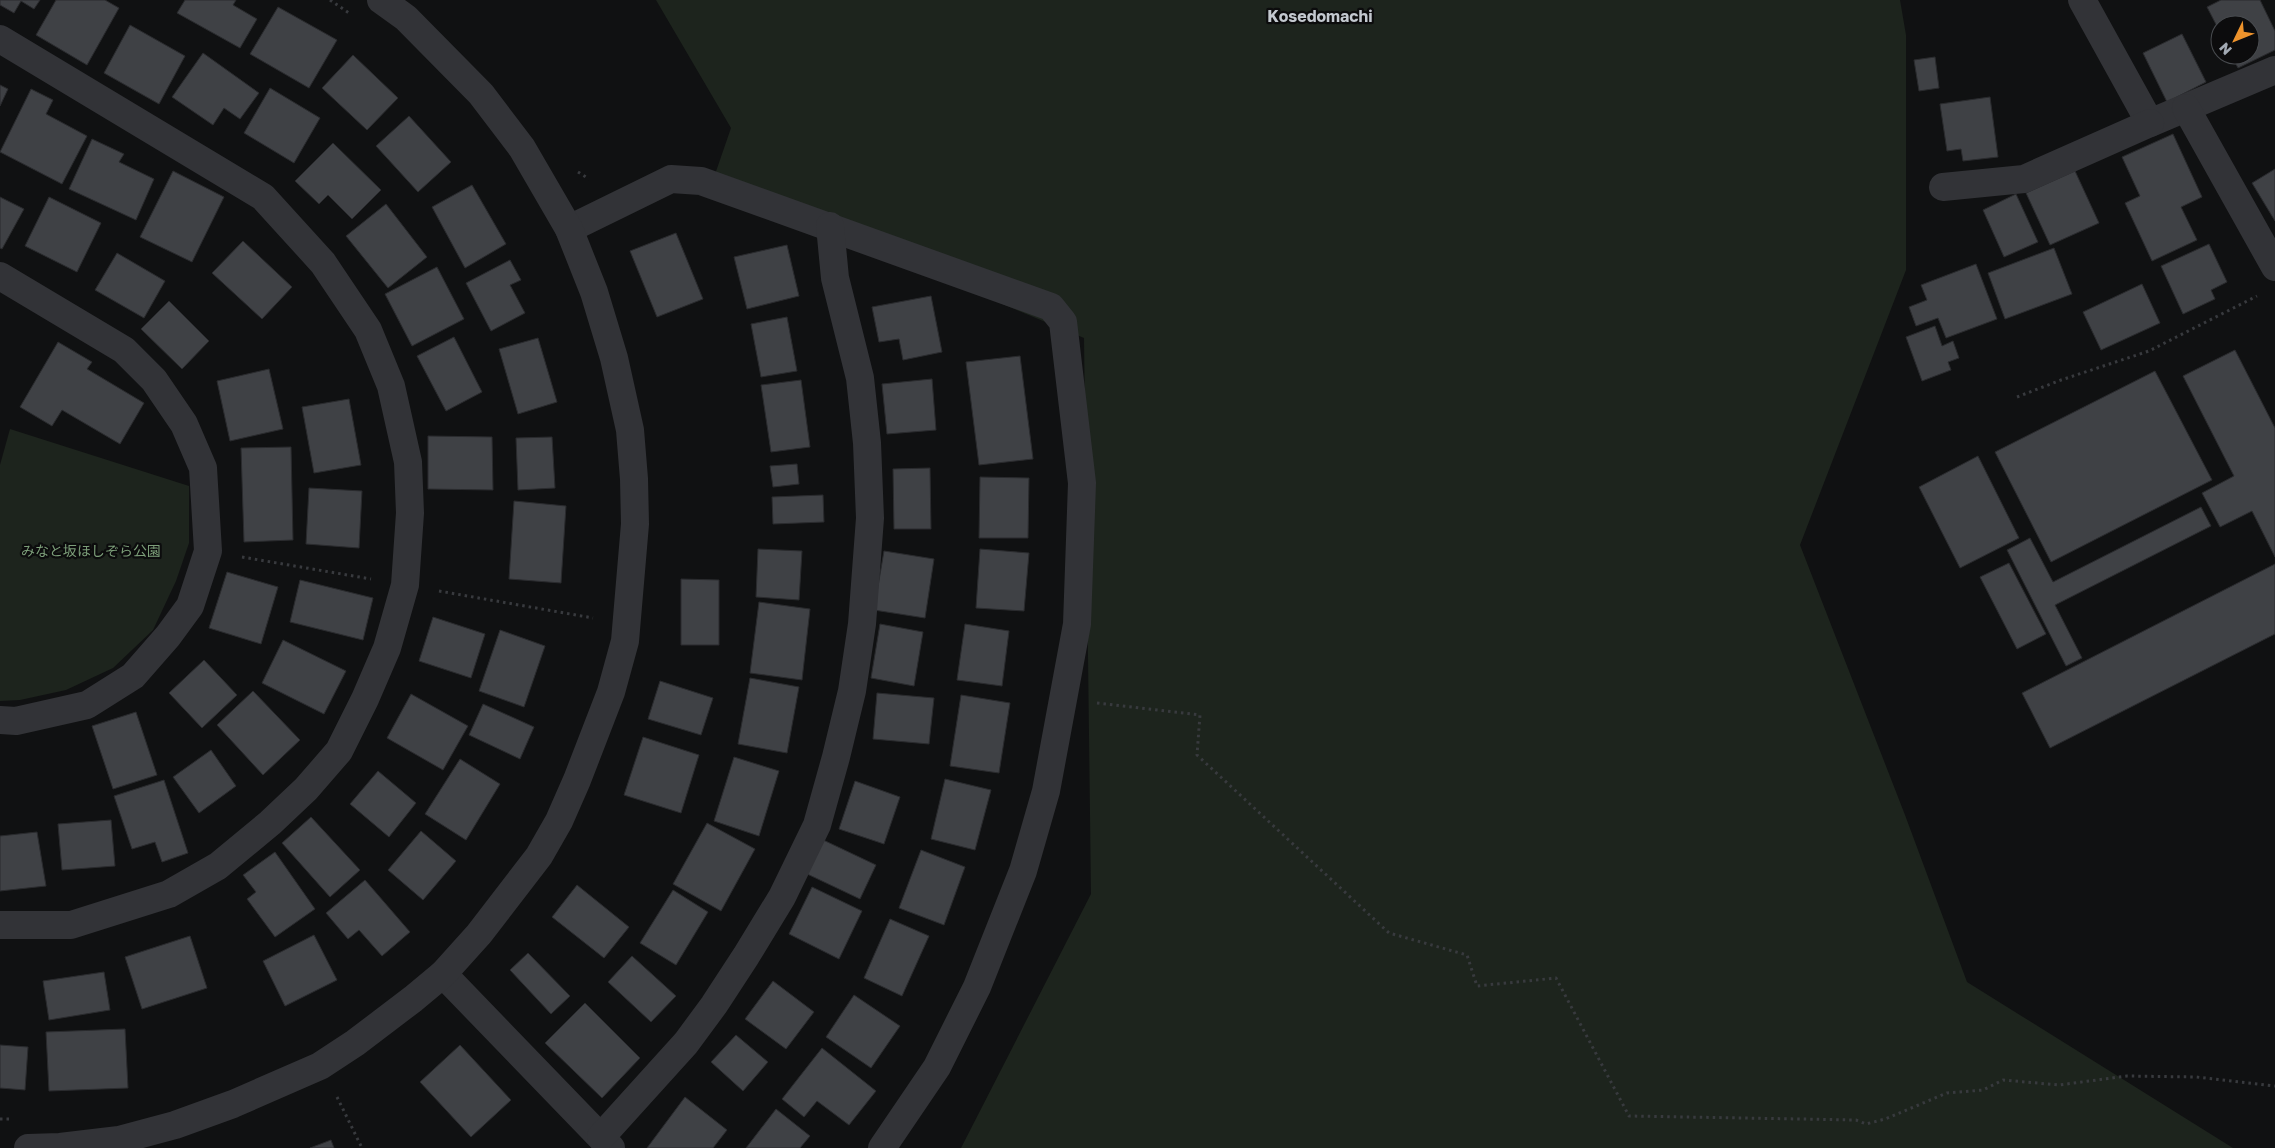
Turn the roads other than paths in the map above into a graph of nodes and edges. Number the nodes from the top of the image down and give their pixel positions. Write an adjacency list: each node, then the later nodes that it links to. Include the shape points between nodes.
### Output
1 (381, 0): 9 (street, via 406,18 481,94 522,148)
2 (2082, 0): 6 (street)
3 (0, 39): 13 (street, via 263,196 323,263 368,330 391,386 408,462 410,513 404,585 387,648 339,751 306,789 218,866 169,894 71,925)
4 (2275, 70): 5 (street)
5 (2186, 108): 6 (street); 10 (street)
6 (2150, 124): 7 (street, via 2024,179)
7 (1943, 186)
8 (830, 226): 9 (street, via 701,181 671,179); 15 (street, via 836,278 860,378 870,518 862,624 852,691 836,757 817,825 782,897 714,1005); 17 (street, via 1050,307 1063,322 1082,483 1077,624 1046,790 1023,871 977,987 937,1067)
9 (569, 229): 14 (street, via 594,292 614,358 630,430 635,524 625,641 598,730 559,821 539,856 511,894)
10 (2275, 267)
11 (0, 276): 12 (street, via 124,350 154,380 184,424 203,468 208,551 190,606 133,676 87,705 16,721)
12 (0, 720)
13 (0, 925)
14 (443, 974): 15 (street); 16 (street, via 355,1043 320,1066 273,1087 175,1125 119,1140)
15 (606, 1143)
16 (28, 1148)
17 (882, 1148)

